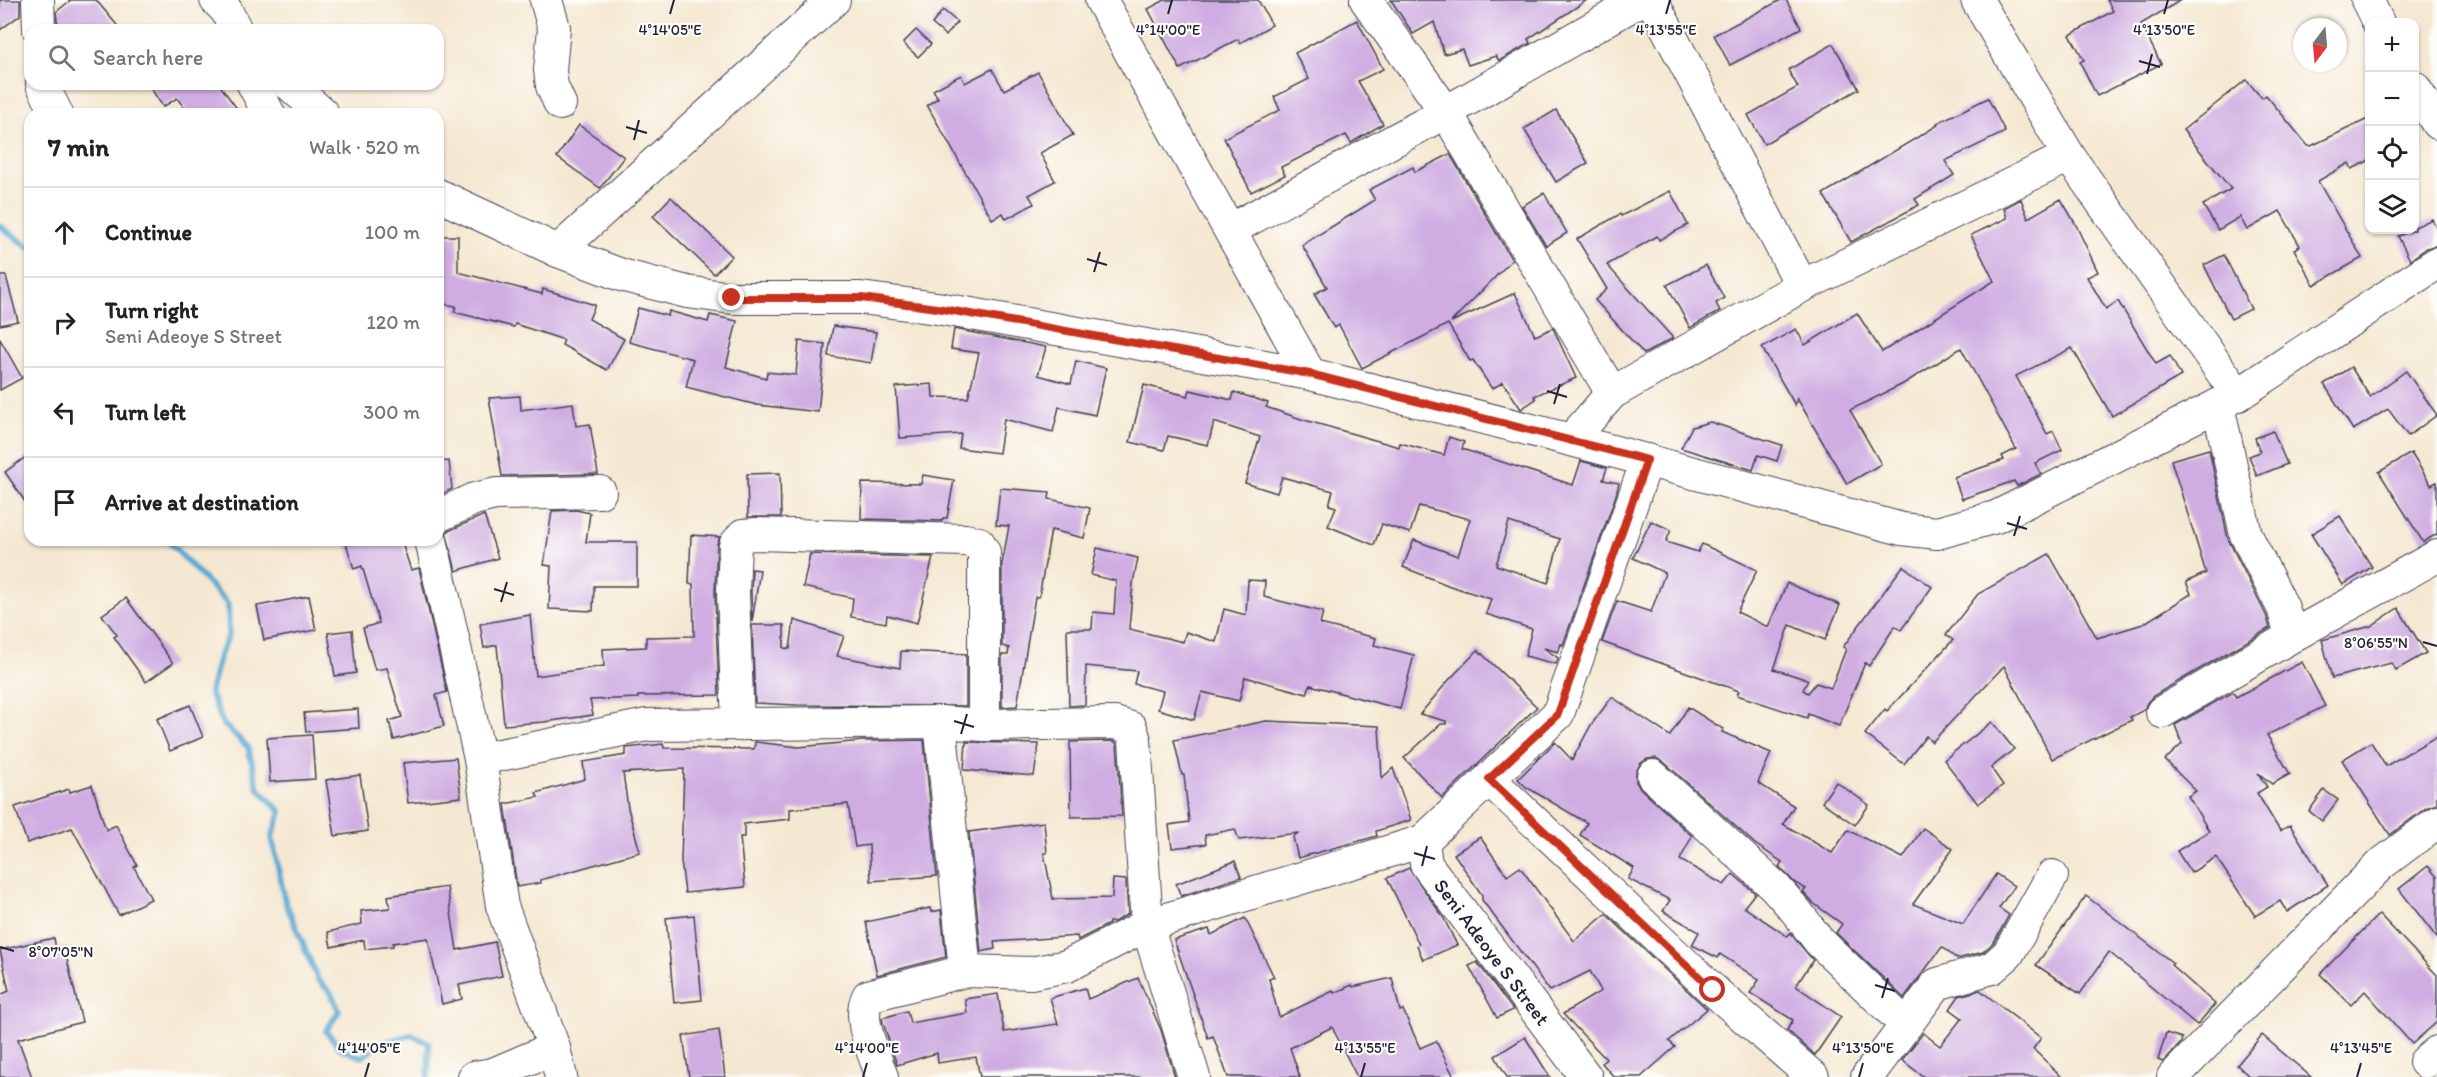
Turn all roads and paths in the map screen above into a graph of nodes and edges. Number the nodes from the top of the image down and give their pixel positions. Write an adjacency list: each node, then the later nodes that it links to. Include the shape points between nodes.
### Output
1 (38, 0): 11 (street)
2 (546, 0): 16 (street, via 554,28 551,78)
3 (834, 0): 25 (street)
4 (1101, 0): 24 (street)
5 (1366, 0): 20 (street)
6 (1641, 0): 20 (street)
7 (1652, 0): 27 (street)
8 (1977, 0): 22 (street)
9 (2367, 0): 10 (street)
10 (2376, 18)
11 (39, 24)
12 (45, 90): 17 (street)
13 (256, 90): 18 (street)
14 (296, 90): 19 (street)
15 (2419, 94): 21 (street)
16 (560, 104)
17 (54, 108)
18 (266, 108)
19 (316, 108)
20 (1446, 112): 24 (street); 29 (street)
21 (2437, 123)
22 (2069, 156): 27 (street); 30 (street)
23 (444, 198): 25 (street)
24 (1230, 230): 28 (street)
25 (558, 251): 28 (street, via 621,275 687,292 732,298 861,298 937,308)
26 (2437, 263): 30 (street)
27 (1802, 286): 29 (street)
28 (1310, 374): 31 (street)
29 (1612, 393): 31 (street)
30 (2228, 400): 32 (street, via 1996,517 1938,533 1902,529); 37 (street, via 2246,535 2289,628)
31 (1571, 440): 32 (street)
32 (1647, 460): 44 (street, via 1558,714)
33 (600, 492): 34 (street, via 496,494)
34 (444, 513)
35 (432, 546): 42 (street)
36 (2437, 556): 37 (street)
37 (2301, 631): 38 (street)
38 (2162, 712)
39 (940, 722): 40 (street); 41 (street); 49 (street)
40 (738, 724): 41 (street, via 735,545 744,535 756,534 979,543 984,552); 42 (street, via 647,724)
41 (984, 725): 48 (street, via 1115,723 1131,728 1135,740)
42 (480, 759): 51 (street, via 502,906)
43 (1653, 776): 50 (street, via 1774,887 1819,941)
44 (1489, 779): 46 (street); 56 (street, via 1713,990)
45 (2437, 822): 58 (street, via 2380,865)
46 (1423, 841): 48 (street); 55 (street, Seni Adeoye S Street, via 1426,864)
47 (2052, 876): 50 (street, via 2008,954 1992,968 1937,984)
48 (1147, 925): 49 (street, via 1067,966 1031,973); 54 (street)
49 (965, 971): 53 (street, via 868,996 863,1008 864,1021)
50 (1906, 1025): 57 (street)
51 (558, 1063): 52 (street)
52 (474, 1077)
53 (882, 1077)
54 (1194, 1077)
55 (1586, 1077)
56 (1813, 1077)
57 (1867, 1077)
58 (2173, 1077)

